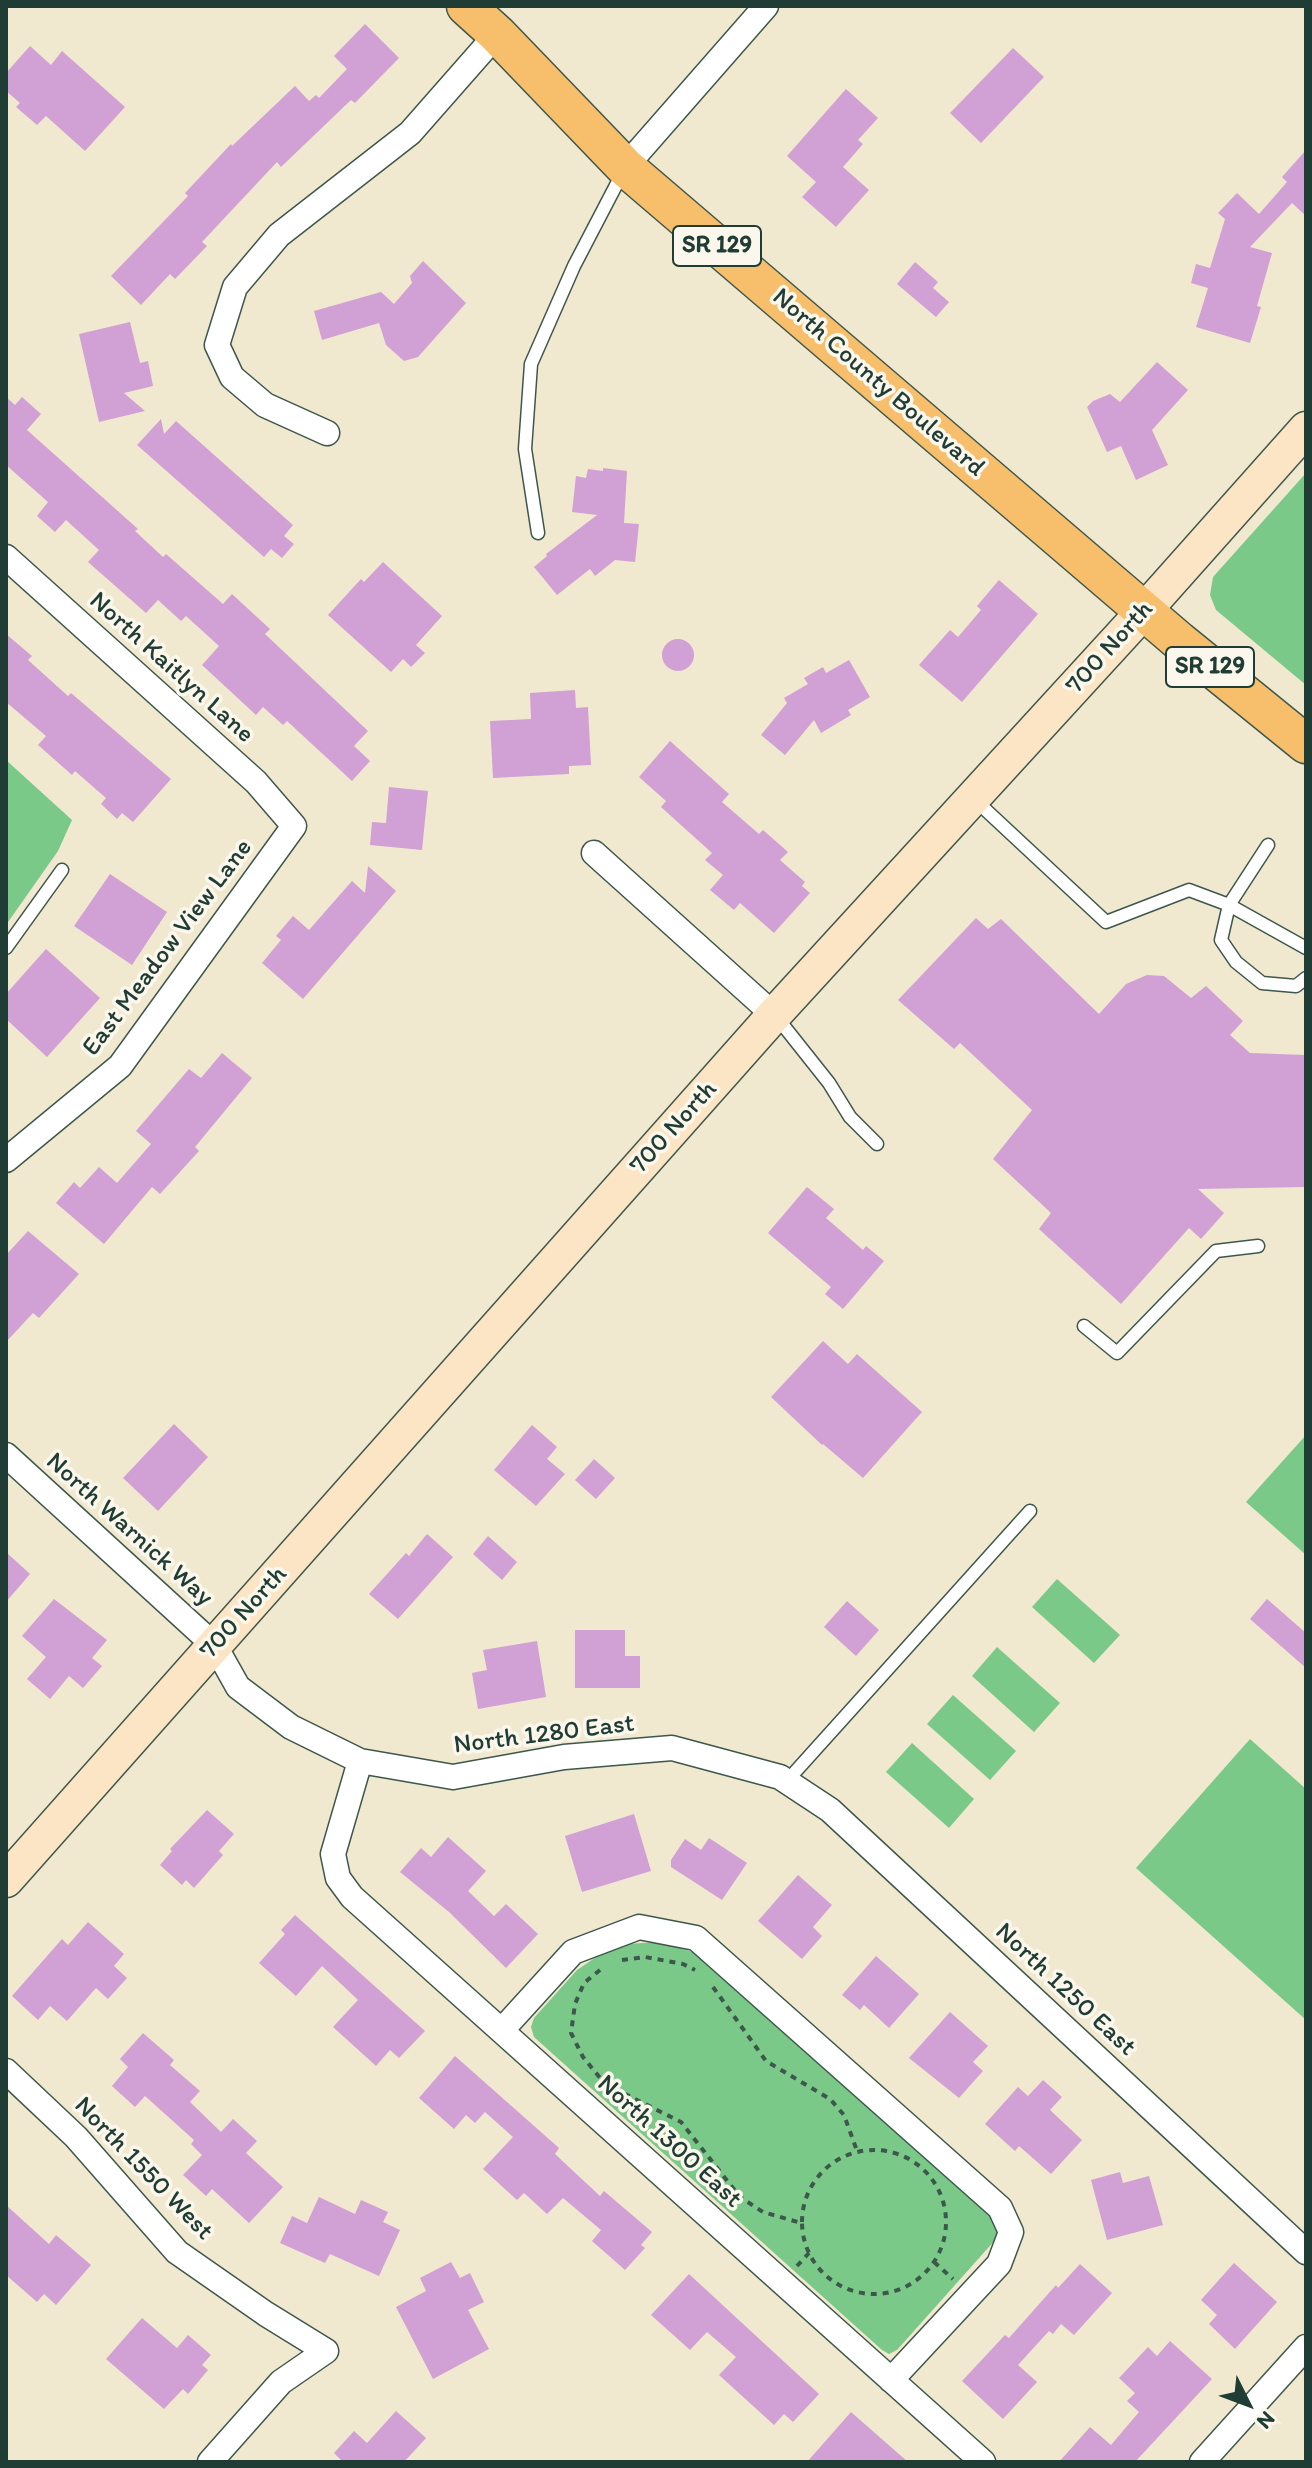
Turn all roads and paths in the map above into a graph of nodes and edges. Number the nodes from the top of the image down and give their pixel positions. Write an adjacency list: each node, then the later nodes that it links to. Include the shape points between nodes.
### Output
1 (466, 6): 3 (main road, North County Boulevard / SR 129)
2 (766, 6): 4 (street)
3 (497, 34): 4 (main road, North County Boulevard / SR 129); 6 (street, via 410,133 279,235 235,287 217,345 232,377 265,405)
4 (625, 167): 7 (lane, via 531,364 525,449); 9 (main road, North County Boulevard / SR 129)
5 (1306, 429): 9 (street, 700 North)
6 (327, 433)
7 (538, 533)
8 (6, 557): 12 (street, North Kaitlyn Lane, via 256,782)
9 (1144, 611): 10 (main road, North County Boulevard / SR 129); 11 (street, 700 North)
10 (1306, 744)
11 (973, 798): 16 (lane, via 1106,922 1189,890); 20 (street, 700 North)
12 (294, 826): 22 (street, East Meadow View Lane, via 120,1066)
13 (1268, 845): 16 (lane)
14 (594, 853): 20 (street)
15 (62, 870): 17 (lane)
16 (1229, 905): 18 (lane); 19 (lane, via 1221,940 1236,962 1262,983 1296,986)
17 (6, 948)
18 (1306, 948)
19 (1306, 978)
20 (774, 1015): 21 (lane, via 850,1117); 27 (street, 700 North)
21 (877, 1144)
22 (6, 1160)
23 (1258, 1246): 24 (lane, via 1216,1251 1117,1353)
24 (1084, 1326)
25 (6, 1455): 27 (street, North Warnick Way)
26 (1030, 1511): 29 (lane)
27 (215, 1646): 28 (street, North 1280 East, via 238,1687 291,1727); 30 (street, 700 North)
28 (360, 1761): 29 (street, North 1280 East, via 453,1777 564,1757 672,1748); 35 (street, North 1300 East, via 333,1854 338,1878 352,1897)
29 (783, 1780): 39 (street, North 1250 East, via 830,1810)
30 (6, 1880)
31 (620, 1960): 33 (path, via 666,1960)
32 (608, 1966): 38 (path, via 584,1983 575,2004 571,2033 583,2057 605,2084 681,2122 740,2197 763,2212)
33 (701, 1974)
34 (709, 1982): 37 (path, via 766,2061 830,2099 844,2115)
35 (502, 2030): 41 (street, North 1300 East); 41 (street, via 573,1952 639,1927 696,1938 1000,2208 1011,2232 999,2264)
36 (6, 2071): 42 (street, North 1550 West, via 76,2137 177,2252 326,2351 281,2382)
37 (857, 2151): 38 (path, via 816,2178); 38 (path, via 882,2149 925,2169 946,2210 939,2256 905,2288 882,2295 859,2293 836,2285 818,2269 805,2247)
38 (801, 2223)
39 (1306, 2252)
40 (1306, 2347): 44 (street)
41 (891, 2380): 43 (street, North 1300 East)
42 (210, 2462)
43 (983, 2462)
44 (1202, 2462)

